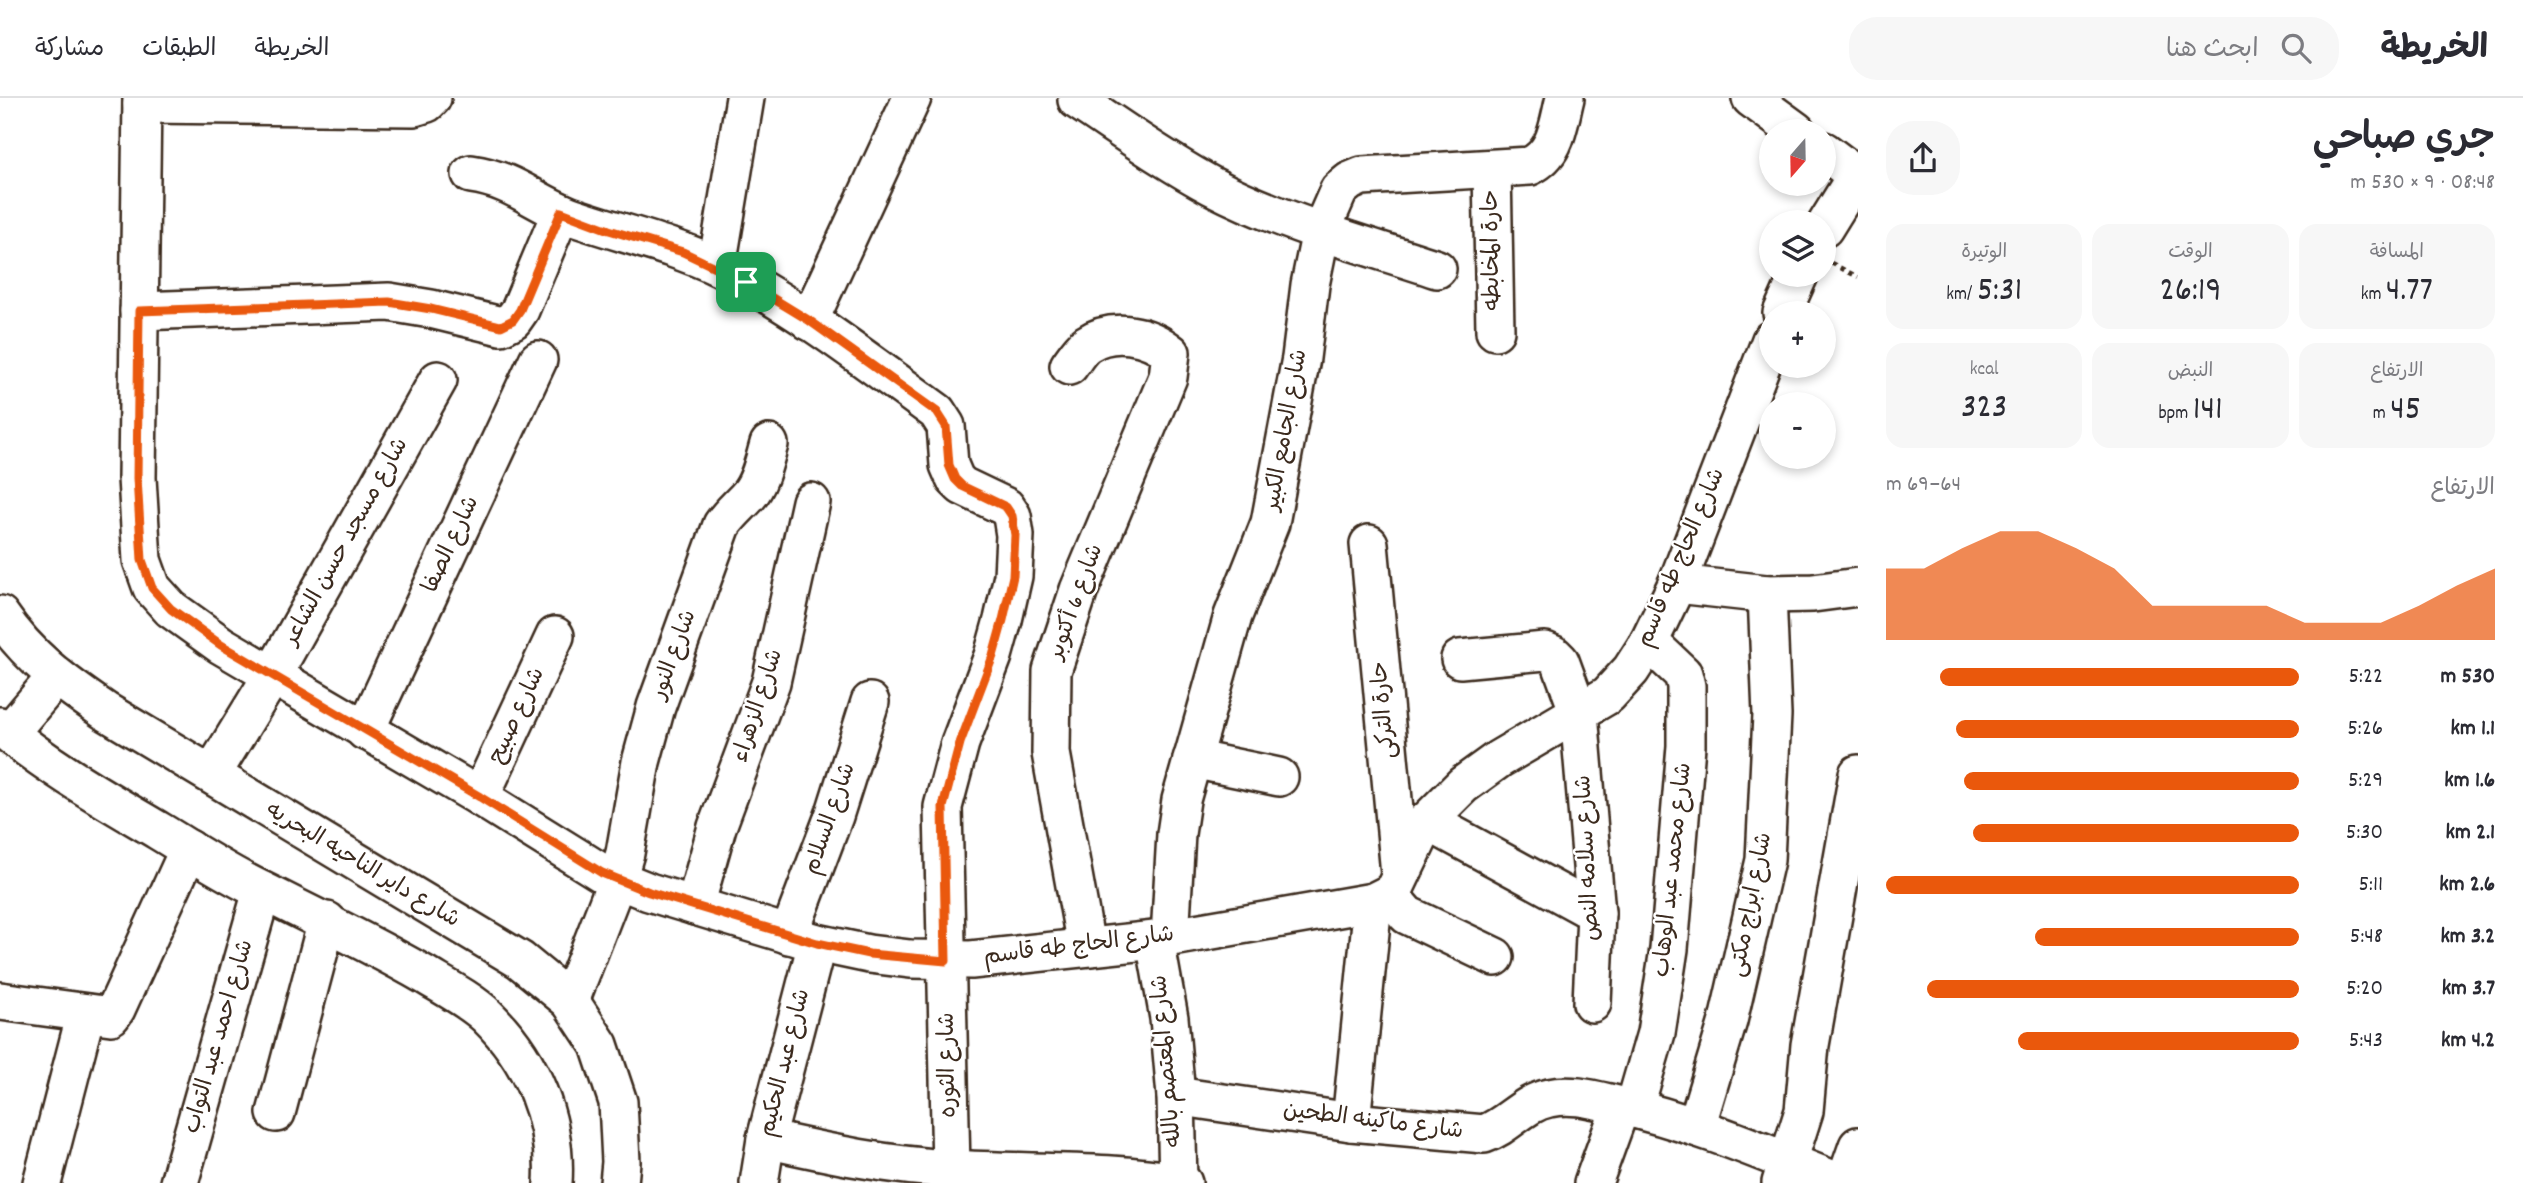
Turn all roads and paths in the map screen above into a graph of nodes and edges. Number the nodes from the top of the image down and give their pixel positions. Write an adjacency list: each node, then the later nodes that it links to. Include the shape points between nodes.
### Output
1 (432, 98): 7 (street, via 414,107)
2 (746, 98): 17 (street)
3 (912, 98): 21 (street)
4 (1564, 98): 10 (street, شارع الجامع الكبير, via 1549,153 1530,166)
5 (1751, 98): 8 (street)
6 (1077, 100): 15 (street, via 1212,186)
7 (142, 101): 20 (street, شارع الحاج طه قاسم)
8 (1780, 119)
9 (1836, 159): 12 (street)
10 (1492, 169): 15 (street, شارع الجامع الكبير, via 1362,176 1339,190); 22 (street, حارة المخابطه)
11 (471, 174): 14 (street, via 502,180)
12 (1857, 174): 13 (street)
13 (1835, 210)
14 (561, 212): 17 (street); 20 (street, via 520,310 501,326 389,302)
15 (1321, 231): 18 (street); 43 (street, شارع الجامع الكبير, via 1270,523 1233,616)
16 (1836, 265): 19 (path)
17 (717, 266): 21 (street)
18 (1437, 269)
19 (1858, 277)
20 (139, 311): 37 (street, شارع الحاج طه قاسم, via 137,478 142,560 152,588 171,609)
21 (810, 321): 61 (street, شارع الثوره, via 937,412 946,426 949,465 955,479 1006,507 1012,516 1013,576 1003,620 943,807)
22 (1495, 331)
23 (538, 360): 42 (street, شارع الصفا)
24 (1069, 366): 59 (street, شارع 6 أكتوبر, via 1086,345 1113,334 1145,337 1171,354 1168,377 1079,590 1052,671 1051,754)
25 (1759, 371): 30 (street, شارع الحاج طه قاسم)
26 (438, 380): 37 (street, شارع مسجد حسن الشاعر)
27 (769, 444): 50 (street, شارع النور, via 756,484 722,525 656,707)
28 (811, 502): 53 (street, شارع الزهراء, via 771,682 717,827)
29 (1369, 544): 52 (street, حارة التركى)
30 (1677, 583): 32 (street); 35 (street, شارع الحاج طه قاسم)
31 (1858, 587): 32 (street)
32 (1767, 594): 71 (street, شارع ابراج مكتى, via 1772,715 1765,860 1728,1021)
33 (0, 615): 38 (street, شارع داير الناحيه البحريه)
34 (555, 636): 47 (street, شارع صبيح)
35 (1649, 642): 40 (street, شارع الحاج طه قاسم, via 1608,695); 68 (street, شارع محمد عبد الوهاب, via 1683,674 1686,746 1669,950 1656,1033)
36 (1460, 659): 40 (street, شارع سلامه النص, via 1536,651 1553,654 1560,661)
37 (272, 676): 42 (street, شارع الحاج طه قاسم); 44 (street, شارع مسجد حسن الشاعر)
38 (56, 677): 41 (street); 44 (street, شارع داير الناحيه البحريه)
39 (870, 702): 58 (street, شارع السلام, via 834,816)
40 (1579, 713): 48 (street, شارع الحاج طه قاسم, via 1499,758); 54 (street, شارع سلامه النص)
41 (4, 729): 49 (street, via 97,794)
42 (365, 731): 47 (street, شارع الحاج طه قاسم)
43 (1192, 760): 46 (street); 57 (street, شارع الجامع الكبير, via 1181,800)
44 (212, 774): 56 (street, شارع داير الناحيه البحريه)
45 (1858, 774): 74 (street, via 1810,1045 1804,1111)
46 (1279, 777)
47 (480, 797): 50 (street, شارع الحاج طه قاسم)
48 (1427, 821): 52 (street, شارع الحاج طه قاسم); 54 (street)
49 (189, 849): 51 (street); 66 (street, via 116,1009 107,1017)
50 (617, 880): 53 (street, شارع الحاج طه قاسم); 63 (street, شارع النور)
51 (262, 891): 55 (street); 78 (street, شارع احمد عبد التواب)
52 (1387, 891): 57 (street, شارع الحاج طه قاسم); 60 (street, via 1407,915); 70 (street)
53 (695, 906): 58 (street, شارع الحاج طه قاسم)
54 (1596, 913): 65 (street, شارع سلامه النص)
55 (327, 921): 62 (street); 69 (street)
56 (470, 932): 62 (street); 63 (street, شارع داير الناحيه البحريه, via 520,960)
57 (1162, 938): 59 (street, شارع الحاج طه قاسم); 67 (street, شارع المعتصم بالله)
58 (803, 939): 61 (street, شارع الحاج طه قاسم, via 869,954); 72 (street, شارع عبد الحكيم)
59 (1086, 946): 61 (street, شارع الحاج طه قاسم)
60 (1495, 957)
61 (946, 961): 75 (street, شارع الثوره)
62 (440, 984): 79 (street, via 486,1015 522,1056 545,1106)
63 (570, 1001): 80 (street, شارع داير الناحيه البحريه, via 599,1045 618,1102)
64 (0, 1002): 66 (street)
65 (1592, 1003)
66 (86, 1013): 77 (street)
67 (1176, 1096): 70 (street, شارع ماكينه الطحين); 82 (street, شارع المعتصم بالله)
68 (1628, 1107): 70 (street, شارع ماكينه الطحين, via 1577,1096 1552,1097 1534,1102 1484,1134); 71 (street, شارع ماكينه الطحين); 83 (street, شارع محمد عبد الوهاب)
69 (276, 1114)
70 (1351, 1122)
71 (1696, 1127): 74 (street, شارع ماكينه الطحين)
72 (766, 1139): 75 (street); 81 (street, شارع عبد الحكيم)
73 (1858, 1146): 84 (street)
74 (1784, 1172): 84 (street, شارع ماكينه الطحين)
75 (933, 1173): 76 (street)
76 (1006, 1177): 82 (street, via 1119,1176)
77 (42, 1183)
78 (179, 1183)
79 (553, 1183)
80 (620, 1183)
81 (759, 1183)
82 (1180, 1183)
83 (1593, 1183)
84 (1843, 1183)

